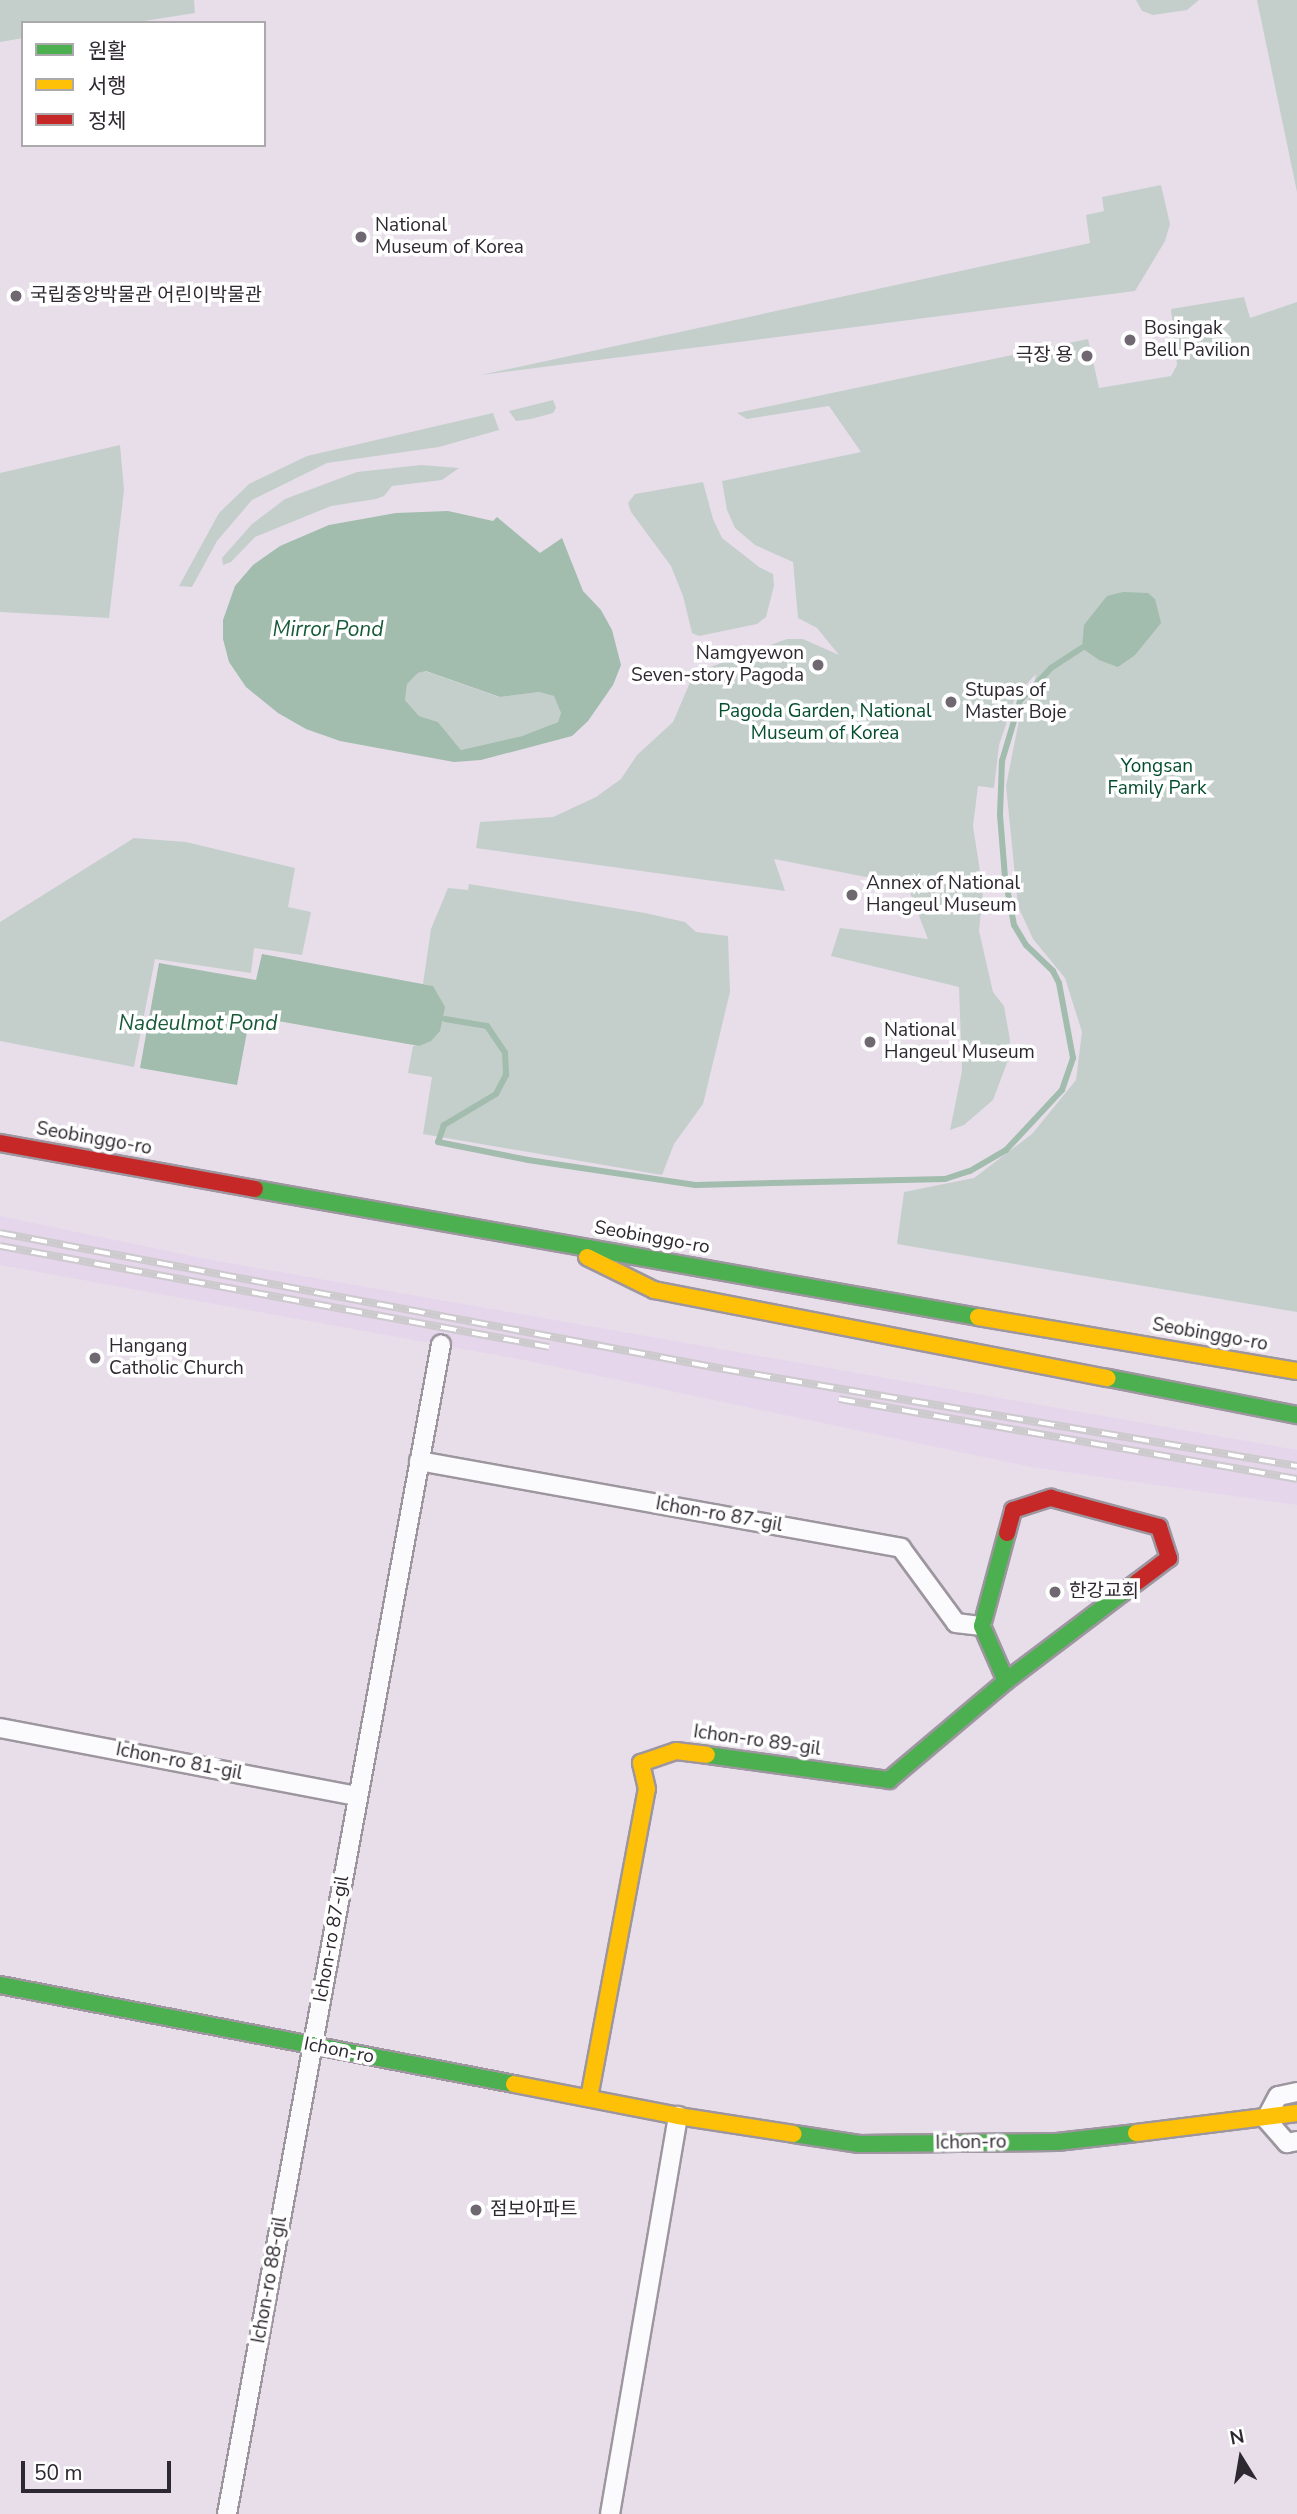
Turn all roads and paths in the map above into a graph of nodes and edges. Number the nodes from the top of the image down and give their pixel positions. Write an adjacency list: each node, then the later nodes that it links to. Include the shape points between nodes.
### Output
1 (0, 1143): 2 (street, Seobinggo-ro)
2 (557, 1242): 4 (street, Seobinggo-ro); 5 (street, via 654,1290)
3 (441, 1344): 6 (street, Ichon-ro 87-gil)
4 (1297, 1371)
5 (1297, 1415)
6 (419, 1461): 7 (street, Ichon-ro 87-gil, via 901,1548 956,1623); 10 (street, Ichon-ro 87-gil)
7 (982, 1626): 8 (street); 8 (street, Ichon-ro 89-gil, via 1013,1510 1051,1498 1159,1527 1168,1558)
8 (1006, 1681): 14 (street, Ichon-ro 89-gil, via 889,1780 676,1751 640,1763 647,1789)
9 (0, 1728): 10 (street, Ichon-ro 81-gil)
10 (358, 1796): 12 (street, Ichon-ro 87-gil)
11 (0, 1986): 12 (street, Ichon-ro)
12 (313, 2046): 14 (street, Ichon-ro); 19 (street, Ichon-ro 88-gil)
13 (1297, 2092): 17 (street, via 1279,2096)
14 (589, 2098): 16 (street, Ichon-ro)
15 (1297, 2113): 17 (street, Ichon-ro)
16 (678, 2116): 17 (street, Ichon-ro, via 859,2144 1057,2142); 20 (street)
17 (1266, 2119): 18 (street, via 1287,2143)
18 (1297, 2141)
19 (227, 2514)
20 (610, 2514)

